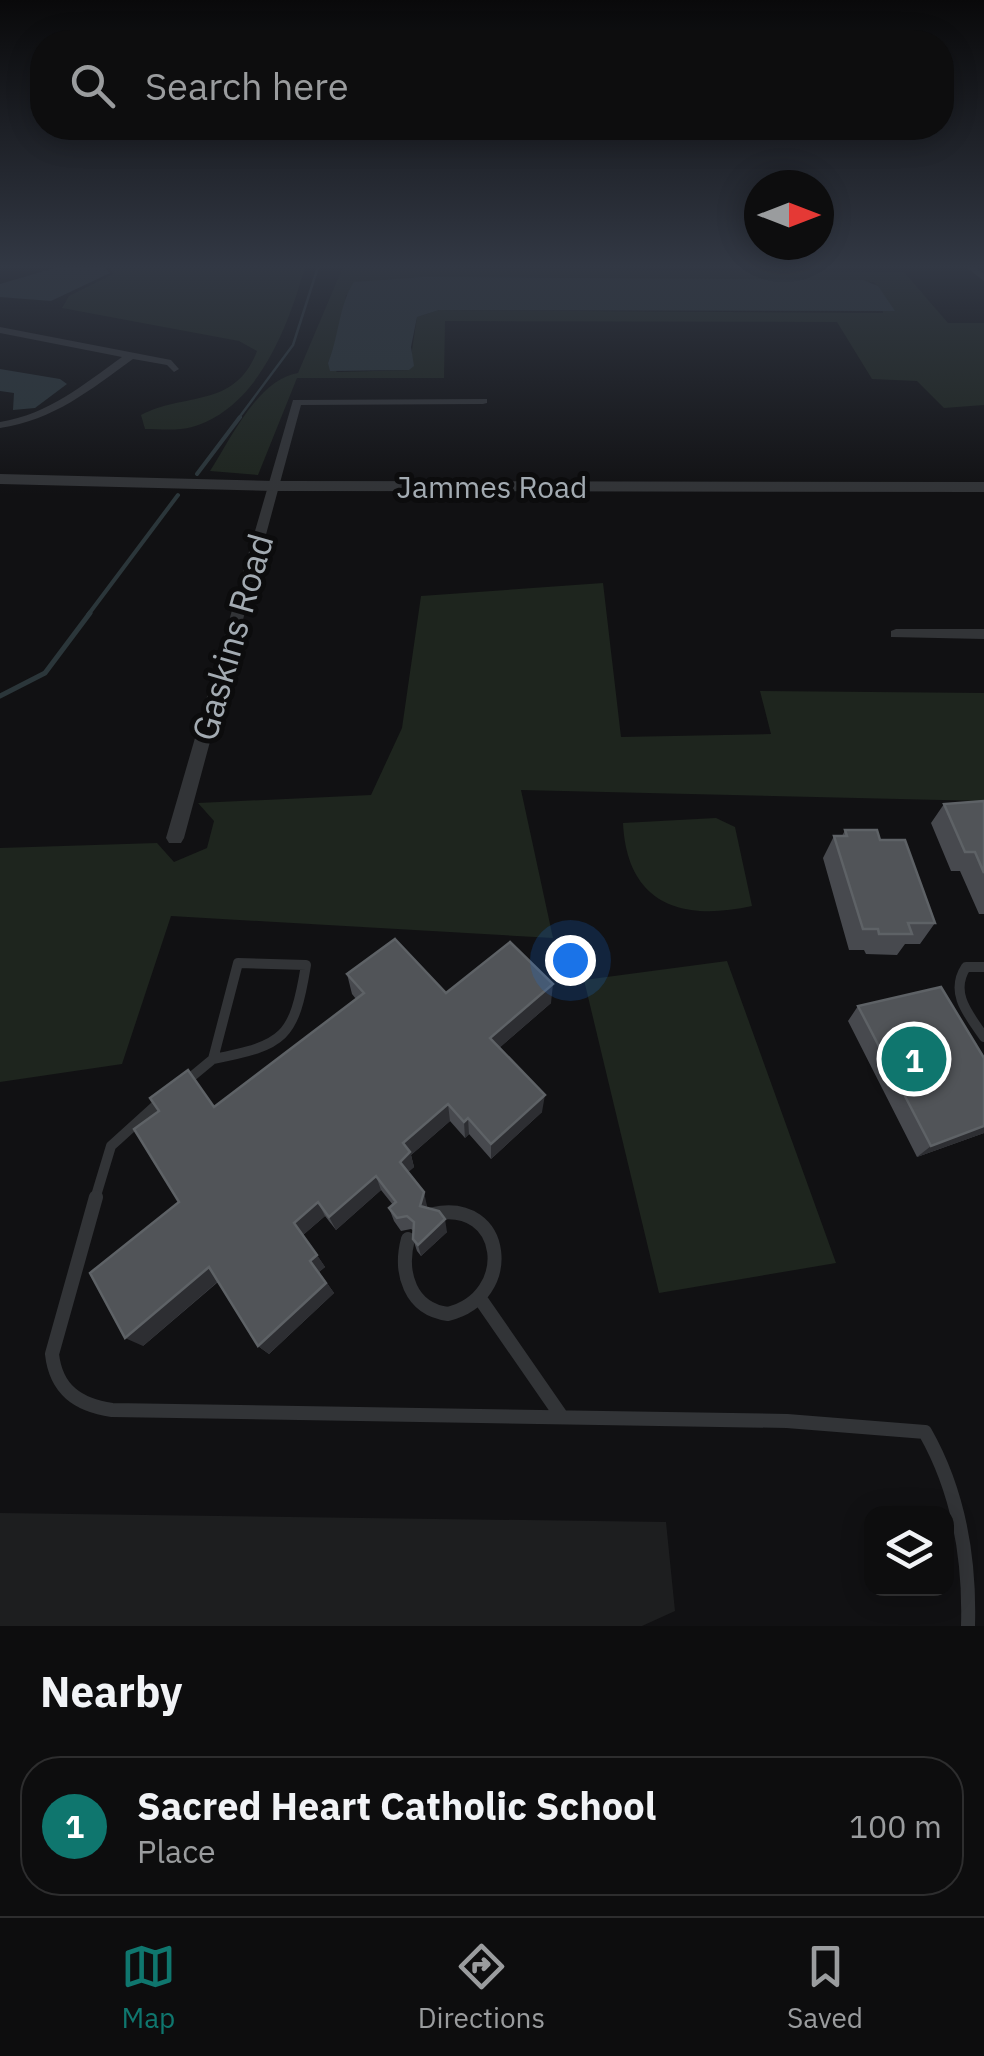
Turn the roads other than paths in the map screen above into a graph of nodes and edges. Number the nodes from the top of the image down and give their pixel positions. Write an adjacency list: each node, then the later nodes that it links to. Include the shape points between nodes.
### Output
1 (67, 343): 2 (street)
2 (131, 355): 3 (street); 5 (street, via 65,407)
3 (174, 369)
4 (483, 401): 7 (street, Gaskins Road, via 297,402)
5 (0, 425)
6 (0, 479): 7 (street, Jammes Road)
7 (274, 486): 8 (street, Jammes Road); 11 (street, Gaskins Road)
8 (984, 487)
9 (896, 634): 10 (street)
10 (984, 634)
11 (176, 838)
12 (984, 967): 13 (lane, via 966,967 956,990)
13 (984, 1036)
14 (213, 1059): 14 (lane, via 260,1050 288,1028 298,1012 306,966 238,964); 18 (lane, via 111,1146 50,1354 68,1394 96,1409)
15 (433, 1214): 17 (lane, via 469,1214 491,1236 496,1269)
16 (408, 1239): 17 (lane, via 403,1273 416,1300 441,1314)
17 (481, 1300): 18 (lane)
18 (562, 1417): 19 (lane, via 787,1421 925,1432 940,1457 970,1570)
19 (968, 1626)

